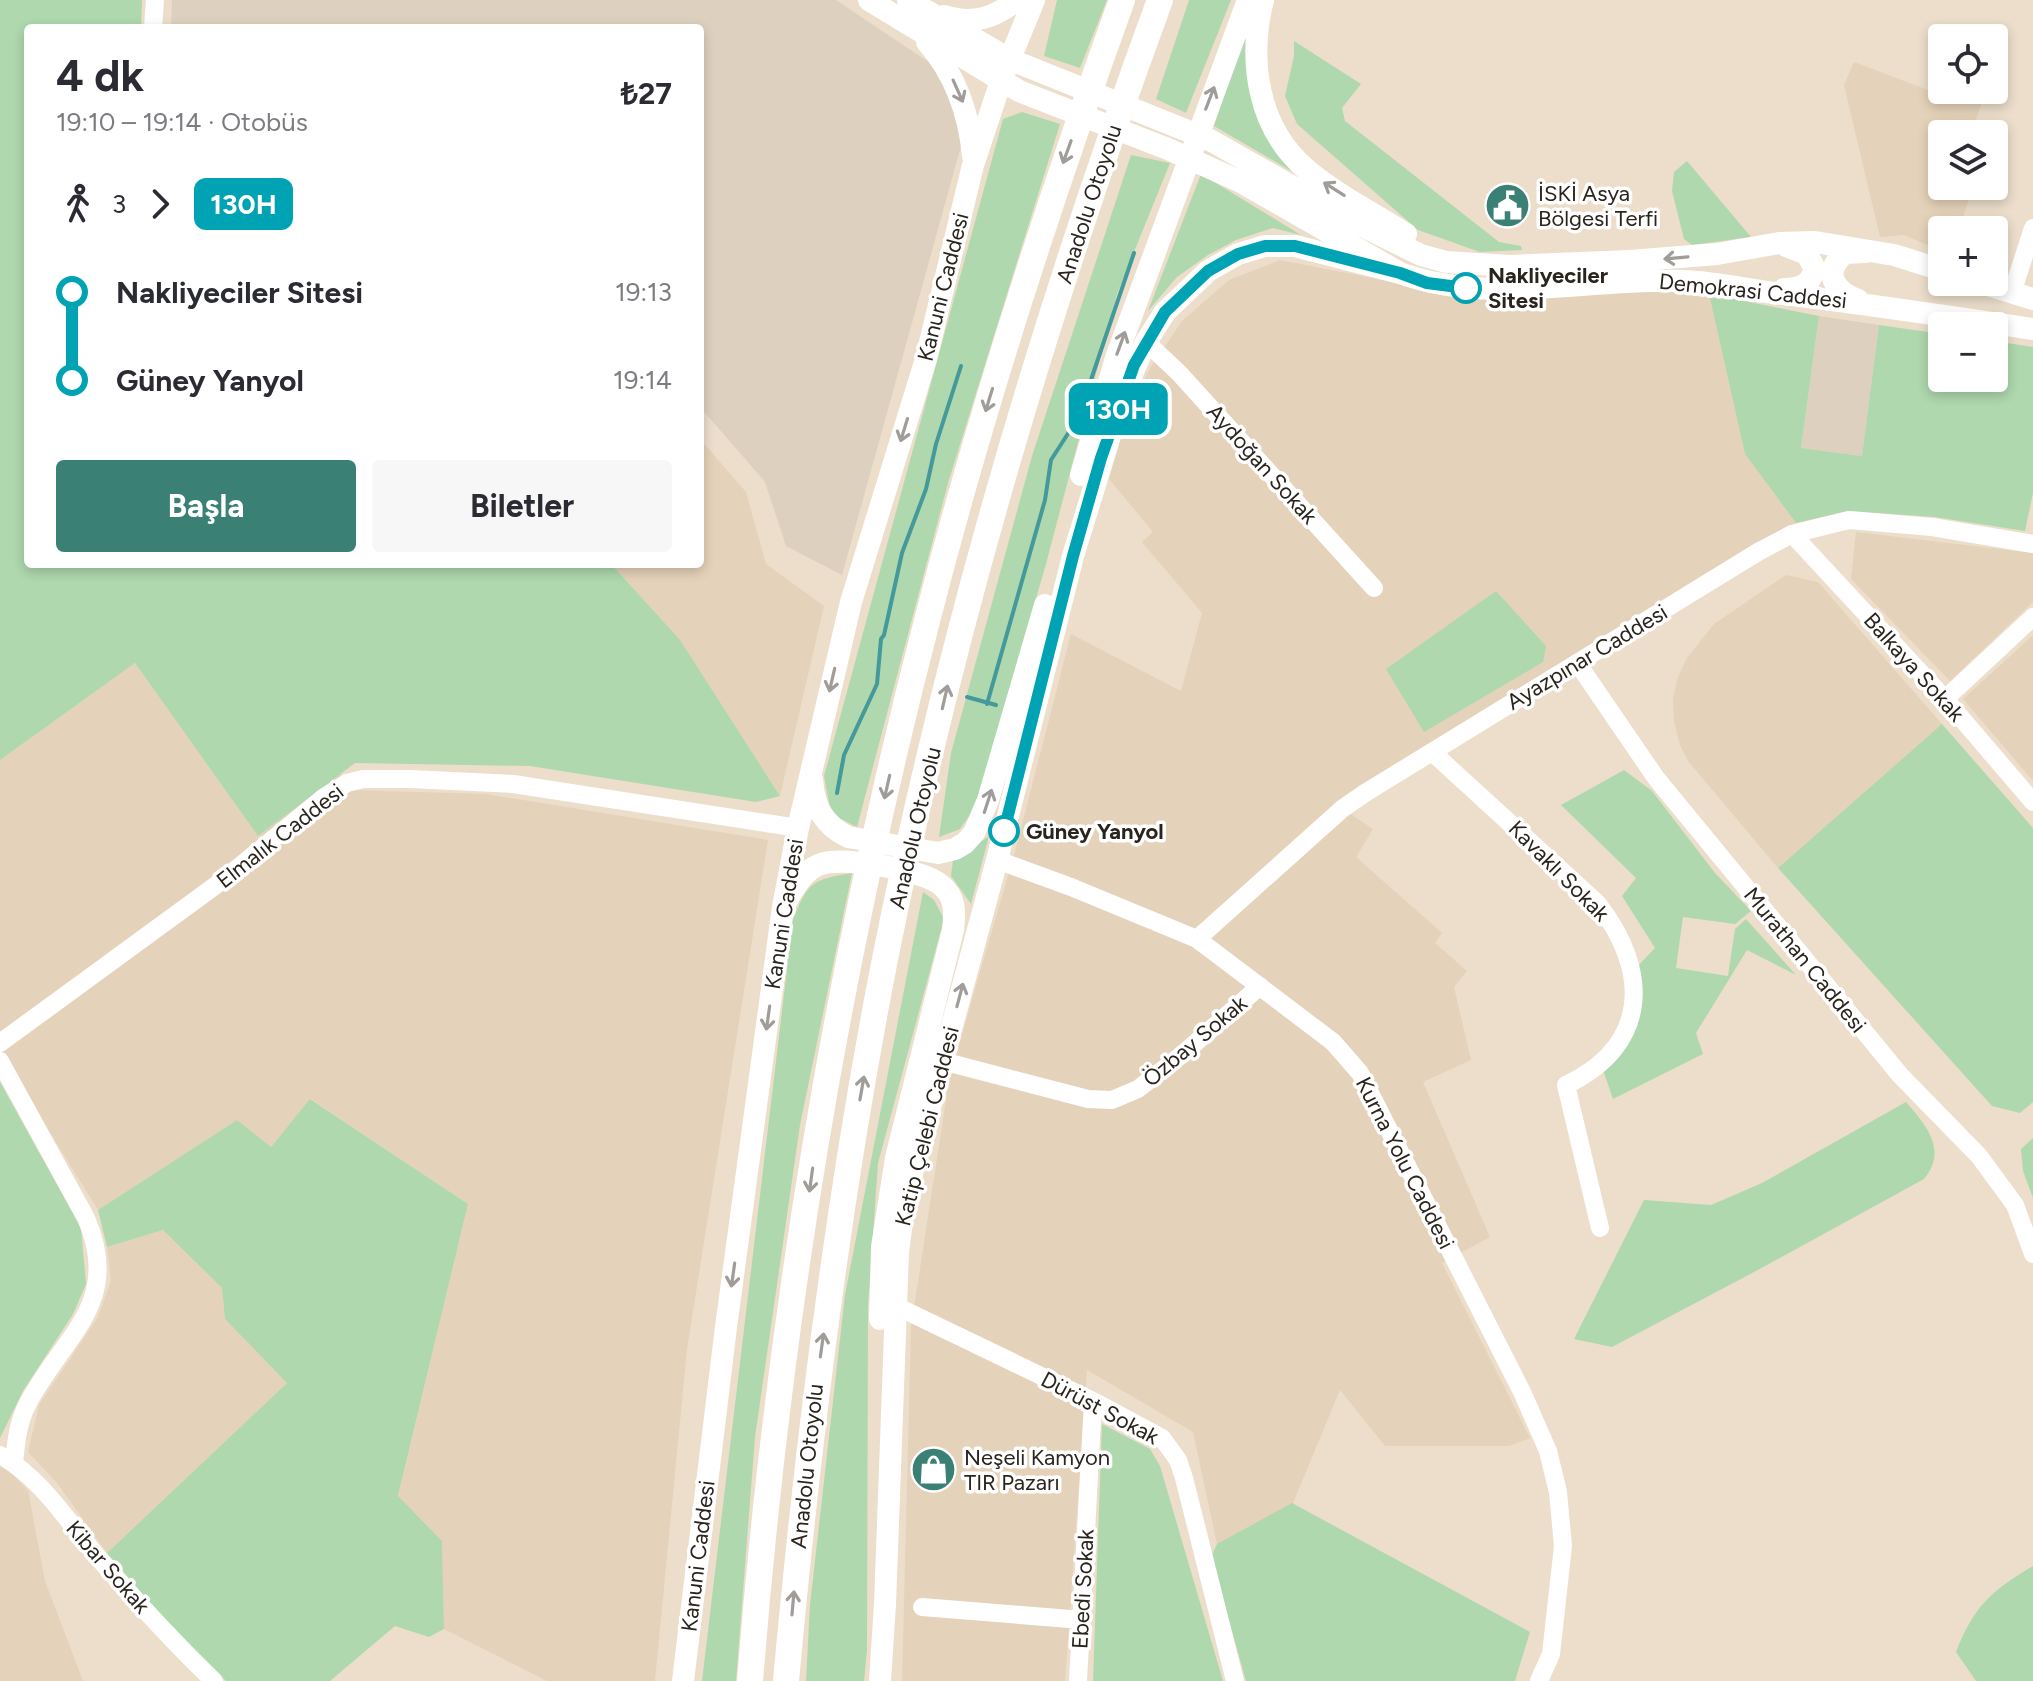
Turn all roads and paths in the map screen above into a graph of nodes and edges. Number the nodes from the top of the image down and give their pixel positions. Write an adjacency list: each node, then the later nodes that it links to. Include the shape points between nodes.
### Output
1 (155, 0): 10 (street)
2 (869, 0): 11 (main road, Demokrasi Caddesi)
3 (1017, 0): 9 (main road, via 993,17 966,21)
4 (1034, 0): 12 (main road, Kanuni Caddesi)
5 (1122, 0): 55 (highway, Anadolu Otoyolu, one-way to 55, via 1059,175 966,475 887,786 817,1142 784,1368)
6 (1160, 0): 56 (highway, Anadolu Otoyolu, one-way to 6, via 821,1349 889,943 987,531 1106,147)
7 (1248, 0): 26 (main road, one-way to 7, via 1117,355)
8 (1263, 0): 18 (main road, one-way to 8, via 1415,240 1304,167 1270,121 1259,88 1258,21)
9 (912, 3): 12 (main road, Demokrasi Caddesi)
10 (153, 24)
11 (916, 28): 13 (main road, Demokrasi Caddesi); 14 (main road, one-way to 14, via 958,90 971,134)
12 (1009, 59): 13 (main road, Kanuni Caddesi); 18 (main road, Demokrasi Caddesi, via 1210,140 1421,255)
13 (1001, 81): 14 (main road, Kanuni Caddesi); 20 (main road, Demokrasi Caddesi, via 1241,182)
14 (973, 165): 35 (main road, Kanuni Caddesi, one-way to 35, via 926,359 851,602)
15 (2033, 228): 22 (street)
16 (1753, 246): 17 (main road, Demokrasi Caddesi, via 1815,242); 18 (main road, Demokrasi Caddesi, one-way to 18, via 1668,258); 21 (main road, via 1798,248 1815,269 1806,285 1796,289)
17 (1894, 255): 19 (main road, Demokrasi Caddesi); 23 (main road, via 1845,253 1835,265 1833,281 1840,291)
18 (1476, 266)
19 (1928, 266)
20 (1400, 273): 21 (main road, Demokrasi Caddesi, via 1437,285 1485,289 1661,280); 25 (main road, via 1295,246 1265,246 1208,271 1165,312)
21 (1755, 290): 23 (main road, Demokrasi Caddesi)
22 (2022, 296)
23 (1875, 305): 24 (main road, Demokrasi Caddesi)
24 (2033, 329)
25 (1146, 342): 29 (street, Aydoğan Sokak); 31 (main road, via 1101,458)
26 (1075, 498): 31 (main road); 35 (main road, one-way to 26, via 816,804 835,831 938,853 965,843 982,819)
27 (1792, 534): 28 (street, Ayazpınar Caddesi, via 1849,520); 32 (street, Ayazpınar Caddesi); 33 (street, Balkaya Sokak)
28 (2033, 544)
29 (1374, 588)
30 (2033, 617): 33 (street)
31 (1053, 632): 38 (main road, Katip Çelebi Caddesi)
32 (1578, 664): 34 (street, Ayazpınar Caddesi); 46 (street, Murathan Caddesi, via 1656,778 1900,1075 1979,1156 2015,1205)
33 (1945, 699): 36 (street, Balkaya Sokak)
34 (1432, 752): 40 (street, Ayazpınar Caddesi, via 1342,809); 45 (street, Kavaklı Sokak, via 1598,904 1623,943 1635,987 1630,1017 1606,1058 1566,1085)
35 (811, 767): 37 (main road, Kanuni Caddesi)
36 (2033, 802)
37 (798, 828): 39 (main road, Kanuni Caddesi); 42 (street, Elmalık Caddesi, via 513,784 394,779 347,783)
38 (997, 860): 40 (street, Kurna Yolu Caddesi); 44 (main road, Katip Çelebi Caddesi, one-way to 38)
39 (783, 907): 50 (main road, via 797,884 819,864 849,861 929,877 953,900 955,914 896,1158 882,1247); 54 (main road, Kanuni Caddesi, one-way to 54)
40 (1197, 939): 41 (street, Kurna Yolu Caddesi)
41 (1260, 986): 44 (street, Özbay Sokak, via 1149,1081 1112,1100 1088,1099); 60 (street, Kurna Yolu Caddesi, via 1333,1042 1360,1073 1536,1423 1554,1472 1563,1546 1551,1654)
42 (0, 1043)
43 (0, 1061): 49 (street, via 86,1218 99,1273 91,1306 27,1404)
44 (942, 1061): 47 (main road, Katip Çelebi Caddesi, via 905,1199)
45 (1600, 1228)
46 (2033, 1254)
47 (896, 1306): 48 (street, Dürüst Sokak); 50 (main road, Katip Çelebi Caddesi)
48 (1093, 1401): 52 (street, Ebedi Sokak); 59 (street, Dürüst Sokak, via 1162,1438 1178,1460)
49 (7, 1459): 53 (street, Kibar Sokak, via 44,1491 99,1559)
50 (885, 1604): 57 (main road, Katip Çelebi Caddesi)
51 (922, 1607): 52 (street)
52 (1082, 1620): 58 (street, Ebedi Sokak)
53 (214, 1681)
54 (683, 1681)
55 (750, 1681)
56 (786, 1681)
57 (880, 1681)
58 (1078, 1681)
59 (1235, 1681)
60 (1539, 1681)

